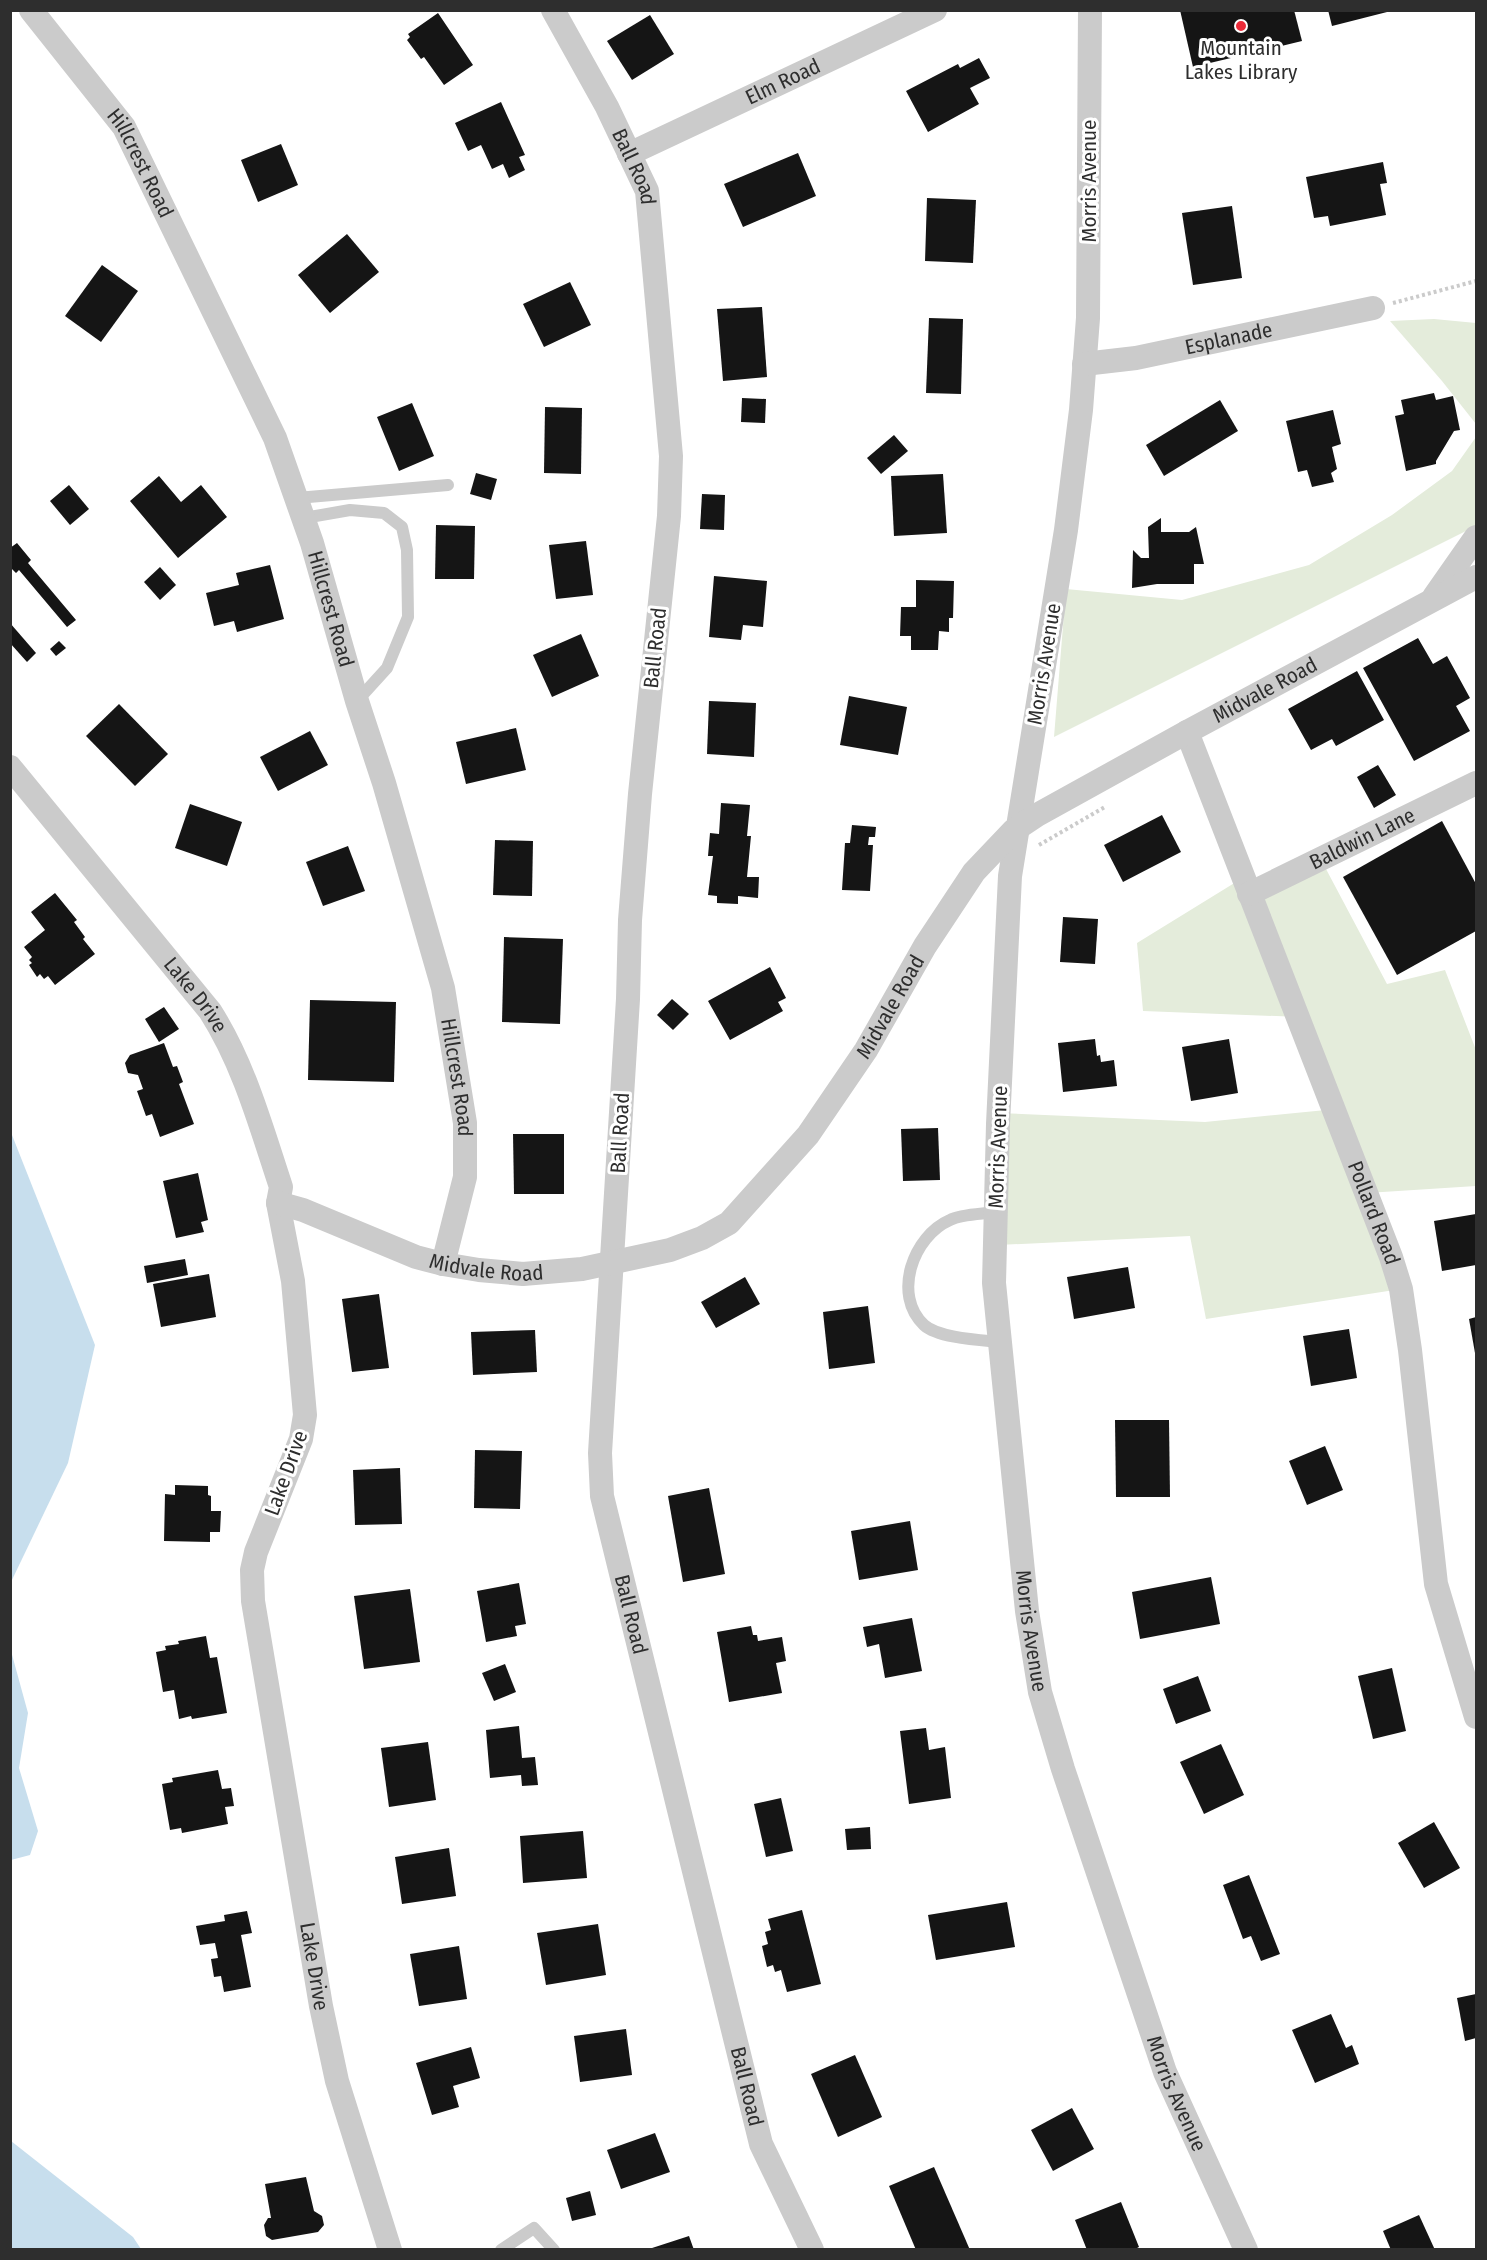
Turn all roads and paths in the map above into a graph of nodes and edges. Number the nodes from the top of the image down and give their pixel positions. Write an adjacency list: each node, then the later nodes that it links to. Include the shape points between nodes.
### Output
1 (31, 10): 10 (street, Hillcrest Road, via 124,126 276,438)
2 (553, 10): 5 (street, Ball Road)
3 (935, 10): 5 (street, Elm Road)
4 (1090, 10): 8 (street, Morris Avenue, via 1088,318)
5 (629, 154): 22 (street, Ball Road, via 647,191 671,456 669,516 630,920)
6 (1476, 281): 7 (path)
7 (1373, 308): 8 (street, Esplanade, via 1136,358)
8 (1084, 364): 18 (street, Morris Avenue, via 1066,530)
9 (448, 485): 10 (lane)
10 (300, 508): 14 (street, Hillcrest Road); 14 (lane, via 384,513 402,527 407,550 408,617 387,668)
11 (1476, 537): 13 (street)
12 (1476, 577): 13 (street, Midvale Road)
13 (1432, 599): 15 (street, Midvale Road)
14 (357, 701): 23 (street, Hillcrest Road, via 442,988 465,1123 465,1177)
15 (1187, 732): 18 (street, Midvale Road); 19 (street, Pollard Road)
16 (10, 767): 20 (street, Lake Drive, via 226,1035 280,1187)
17 (1476, 783): 19 (street, Baldwin Lane)
18 (1017, 828): 21 (street, Morris Avenue, via 1010,876); 22 (street, Midvale Road, via 974,872 925,946 866,1050 808,1135 729,1223 670,1250)
19 (1249, 894): 25 (street, Pollard Road, via 1401,1289 1436,1584)
20 (278, 1203): 23 (street, Midvale Road); 26 (street, Lake Drive, via 293,1281 305,1415 301,1439 256,1552 252,1570 254,1601 321,2006 350,2130)
21 (995, 1212): 24 (street, Morris Avenue, via 994,1283); 24 (lane, via 950,1219 930,1234 914,1257 907,1280 913,1311 925,1326 943,1334)
22 (612, 1263): 23 (street, Midvale Road, via 523,1274); 29 (street, Ball Road, via 600,1453 602,1496 761,2144)
23 (443, 1264)
24 (1000, 1342): 30 (street, Morris Avenue, via 1027,1611 1040,1692 1165,2072)
25 (1476, 1717)
26 (390, 2250)
27 (501, 2250): 28 (lane, via 534,2228)
28 (554, 2250)
29 (812, 2250)
30 (1246, 2250)

